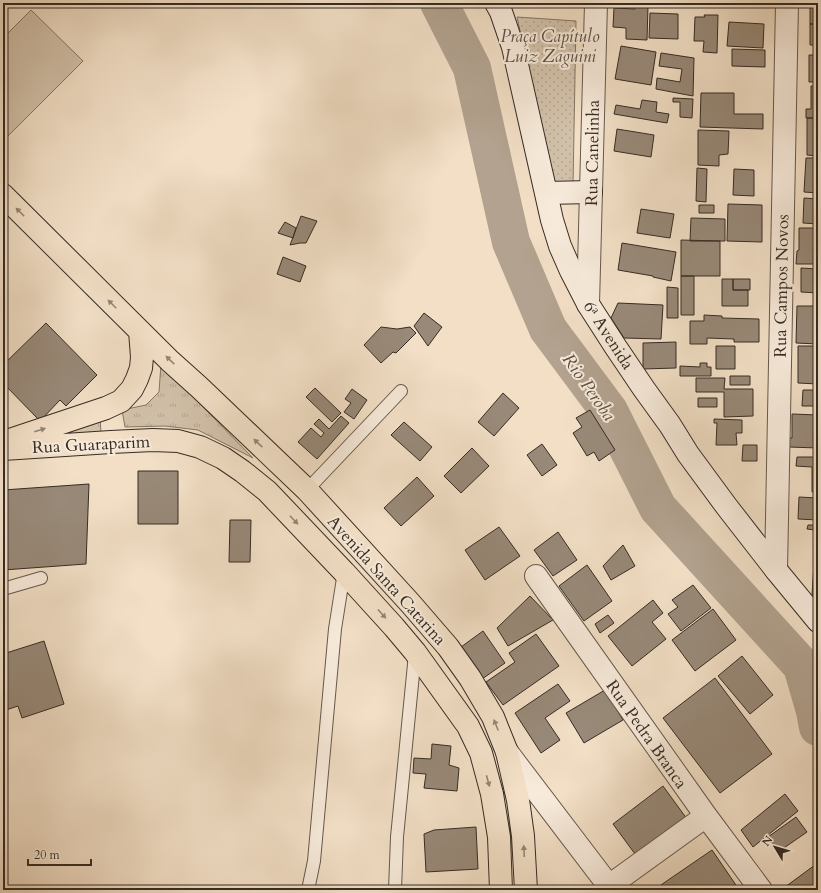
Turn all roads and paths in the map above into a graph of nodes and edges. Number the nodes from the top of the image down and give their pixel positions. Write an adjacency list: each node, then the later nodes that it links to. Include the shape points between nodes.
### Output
1 (496, 3): 5 (street, 6ª Avenida, via 513,47)
2 (596, 3): 4 (street, Rua Canelinha)
3 (787, 3): 14 (street, Rua Campos Novos)
4 (591, 192): 5 (street); 7 (street, Rua Canelinha)
5 (546, 193): 7 (street, 6ª Avenida, via 560,246)
6 (3, 195): 8 (main road, Avenida Santa Catarina, one-way to 6)
7 (588, 304): 14 (street, 6ª Avenida, via 688,454)
8 (140, 331): 11 (main road, Rua Guaraparim, one-way to 8, via 122,401 132,389 141,368); 13 (main road, Avenida Santa Catarina, one-way to 8)
9 (401, 391): 13 (lane)
10 (178, 441): 12 (main road, Rua Guaraparim, via 153,440); 15 (main road, Avenida Santa Catarina, one-way to 15, via 200,447 223,458 254,480)
11 (3, 442)
12 (3, 449)
13 (307, 490): 21 (main road, Avenida Santa Catarina, one-way to 13, via 493,717 448,647)
14 (776, 570): 19 (street, 6ª Avenida)
15 (344, 572): 20 (main road, Avenida Santa Catarina, one-way to 20); 24 (lane, via 335,629 314,861)
16 (536, 576): 22 (street, Rua Pedra Branca)
17 (41, 578): 18 (lane)
18 (3, 589)
19 (818, 621)
20 (415, 652): 25 (lane, via 397,837); 26 (main road, Avenida Santa Catarina, one-way to 26, via 468,726 481,753 492,794 499,837)
21 (507, 752): 23 (street); 27 (main road, Avenida Santa Catarina, one-way to 21, via 523,836)
22 (706, 816): 23 (street); 28 (street, Rua Pedra Branca)
23 (610, 888)
24 (308, 890)
25 (395, 890)
26 (502, 890)
27 (526, 890)
28 (761, 890)

